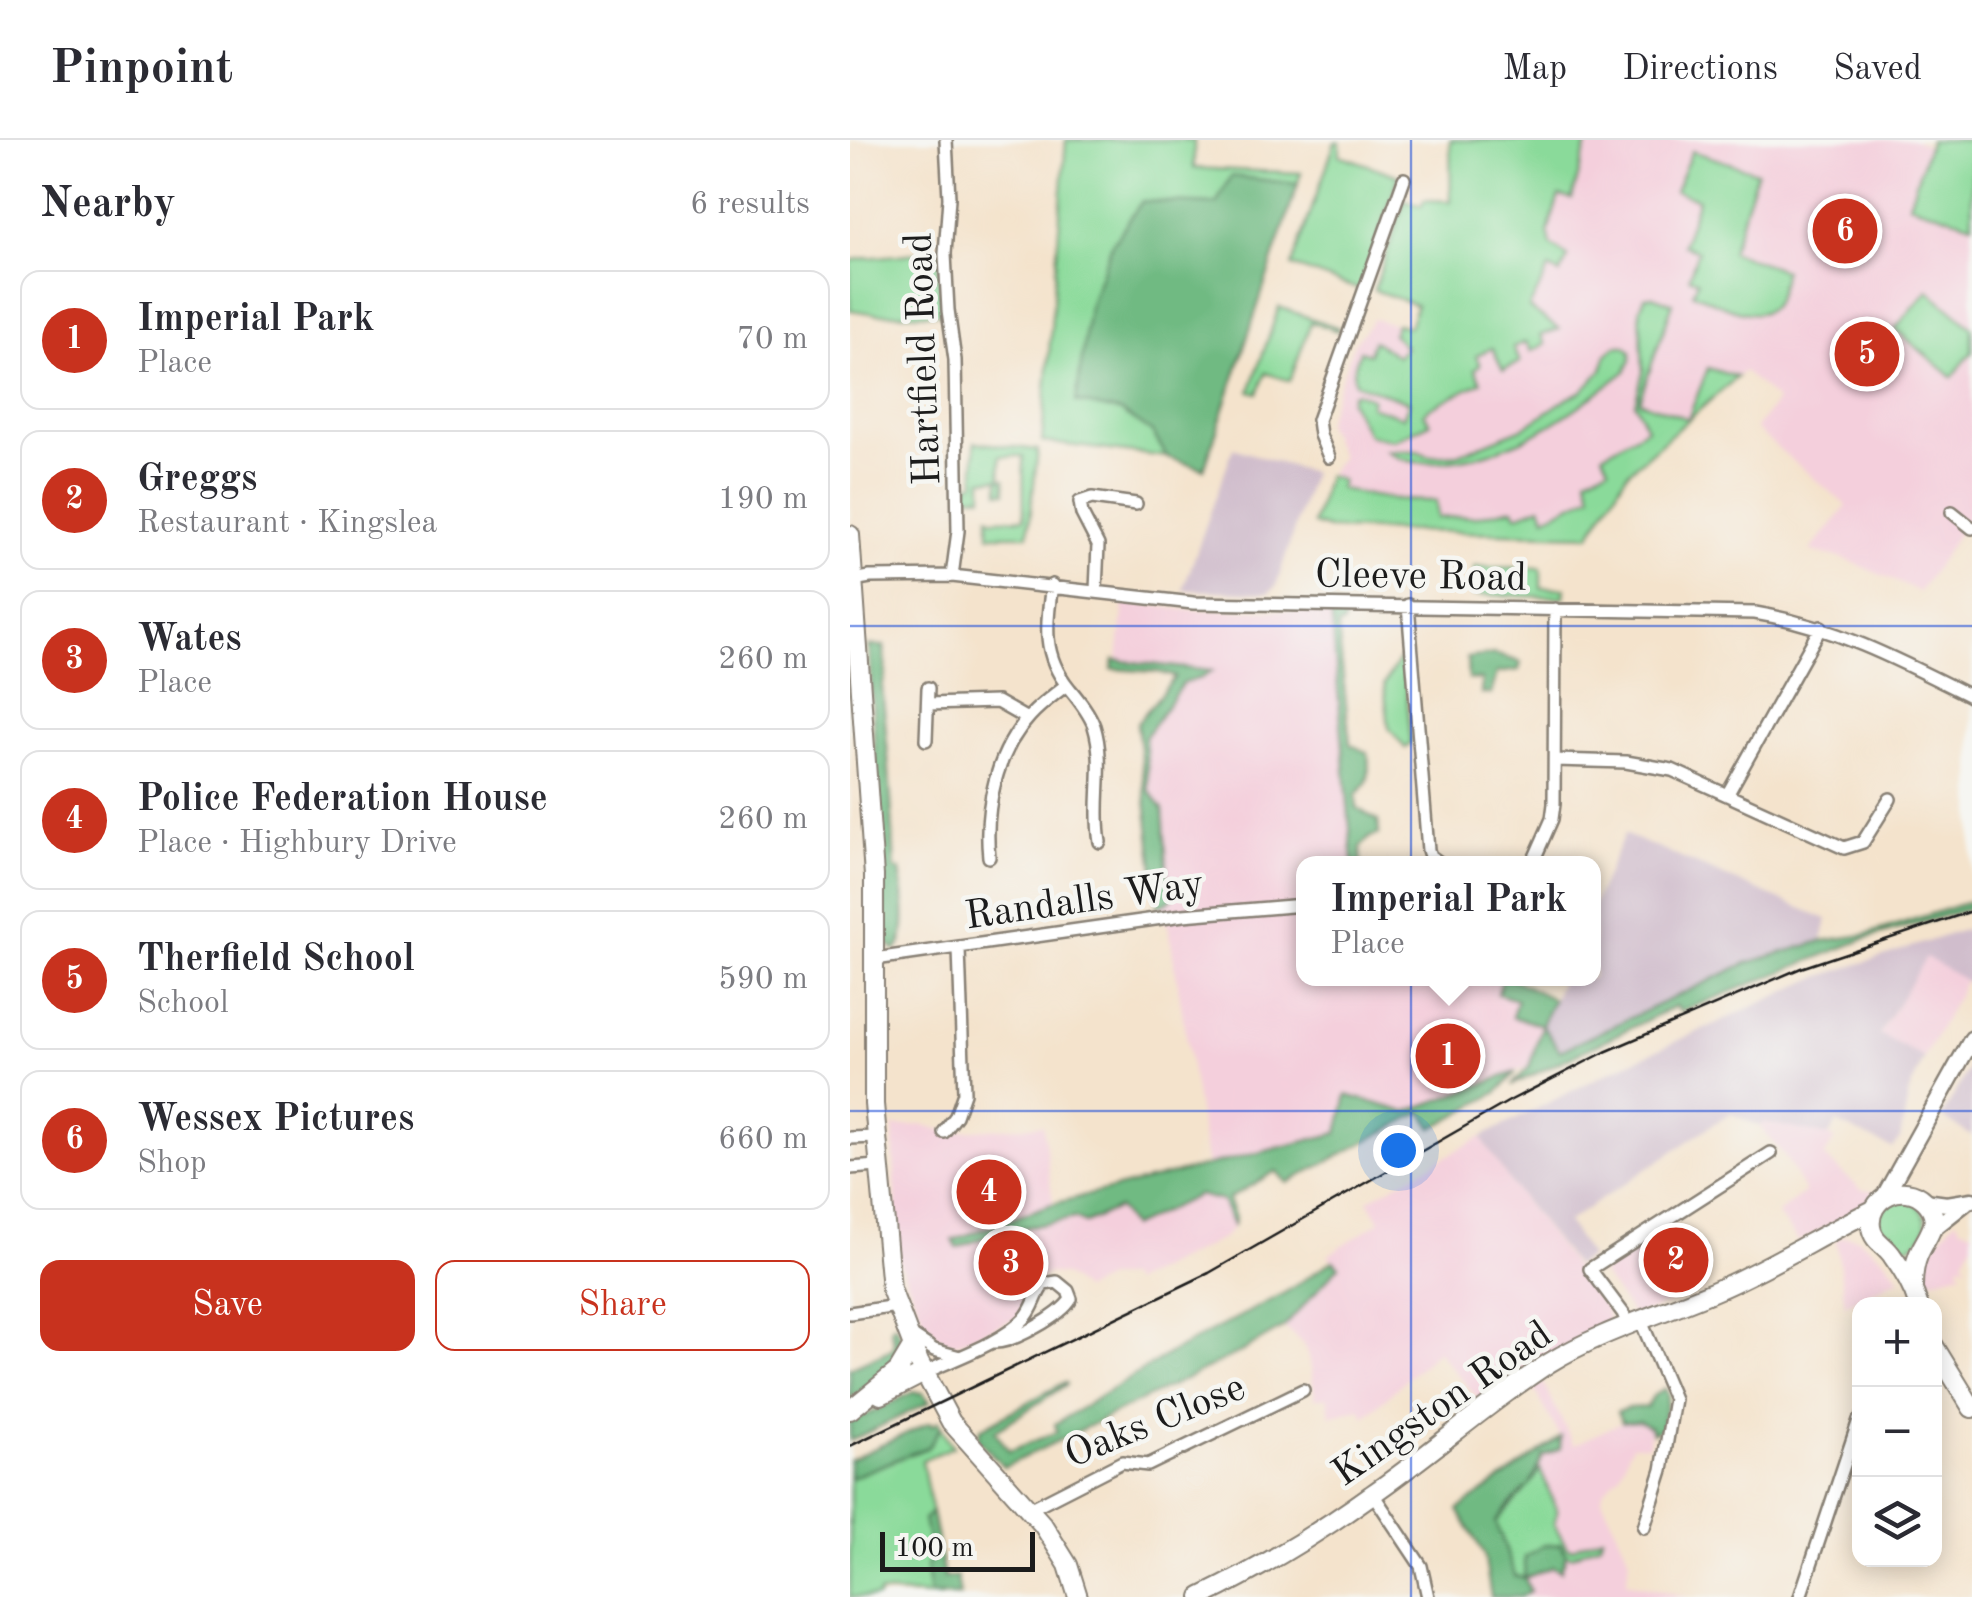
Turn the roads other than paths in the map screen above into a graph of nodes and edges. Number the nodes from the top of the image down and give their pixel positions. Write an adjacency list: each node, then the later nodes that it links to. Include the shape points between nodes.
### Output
1 (946, 140): 8 (street, Hartfield Road, via 958,531)
2 (1404, 179): 3 (street, via 1318,420)
3 (1330, 456)
4 (1136, 504): 11 (street, via 1080,502 1098,545)
5 (1952, 512): 6 (street)
6 (1972, 528)
7 (850, 535): 9 (main road)
8 (952, 576): 9 (street, Cleeve Road); 10 (street, Cleeve Road)
9 (854, 580): 30 (main road)
10 (1052, 585): 11 (street, Cleeve Road); 15 (street, via 1047,643)
11 (1096, 590): 12 (street, Cleeve Road, via 1193,603)
12 (1408, 606): 13 (street, Cleeve Road); 25 (street)
13 (1555, 608): 14 (street, Cleeve Road, via 1755,613); 21 (street)
14 (1821, 627): 17 (street, Cleeve Road); 22 (street)
15 (1066, 685): 19 (street); 24 (street, via 1094,726)
16 (928, 688): 18 (street)
17 (1972, 697)
18 (928, 704): 19 (street, via 997,702); 20 (street)
19 (1027, 719): 27 (street, via 991,797)
20 (926, 740)
21 (1555, 760): 22 (street, via 1647,763); 26 (street, via 1552,818)
22 (1727, 795): 23 (street, via 1844,848 1864,842)
23 (1890, 799)
24 (1100, 842)
25 (1435, 856)
26 (1535, 856)
27 (989, 857)
28 (1296, 906): 29 (street, Randalls Way, via 1183,914)
29 (959, 948): 30 (street, Randalls Way); 32 (street, via 964,1093)
30 (875, 959): 33 (main road)
31 (1972, 1039): 36 (main road)
32 (944, 1132)
33 (877, 1137): 34 (street); 37 (main road)
34 (850, 1138)
35 (1771, 1152): 50 (street, via 1590,1269)
36 (1909, 1157): 39 (main road); 41 (main road)
37 (879, 1166): 38 (street); 48 (main road)
38 (850, 1168)
39 (1919, 1197): 40 (street); 41 (main road, via 1898,1192); 43 (main road, via 1932,1214)
40 (1970, 1201): 43 (street)
41 (1879, 1204): 42 (main road, Kingston Road); 44 (main road)
42 (1837, 1228): 44 (main road); 50 (main road, Kingston Road, via 1734,1283)
43 (1933, 1229): 45 (main road)
44 (1876, 1239): 46 (main road)
45 (1922, 1247): 46 (main road); 47 (main road)
46 (1891, 1252): 47 (main road)
47 (1915, 1296)
48 (896, 1306): 49 (street); 51 (main road)
49 (850, 1313)
50 (1635, 1323): 60 (main road, Kingston Road, via 1550,1363); 62 (street, via 1674,1398)
51 (910, 1339): 53 (street); 55 (main road); 58 (main road, via 898,1371)
52 (992, 1342): 52 (street, via 1026,1318 1044,1284 1057,1282 1068,1292 1063,1310 1005,1343); 53 (street)
53 (960, 1357): 55 (street)
54 (1942, 1359): 57 (main road)
55 (924, 1373): 58 (main road); 61 (main road, via 956,1428)
56 (1304, 1390): 61 (street, Oaks Close, via 1148,1465 1122,1462)
57 (1972, 1408)
58 (850, 1411)
59 (1852, 1444): 66 (street)
60 (1373, 1494): 64 (main road, Kingston Road, via 1276,1558); 65 (street, via 1421,1566)
61 (1030, 1509): 63 (main road, via 1062,1553)
62 (1644, 1527)
63 (1077, 1595)
64 (1201, 1597)
65 (1428, 1597)
66 (1800, 1597)

